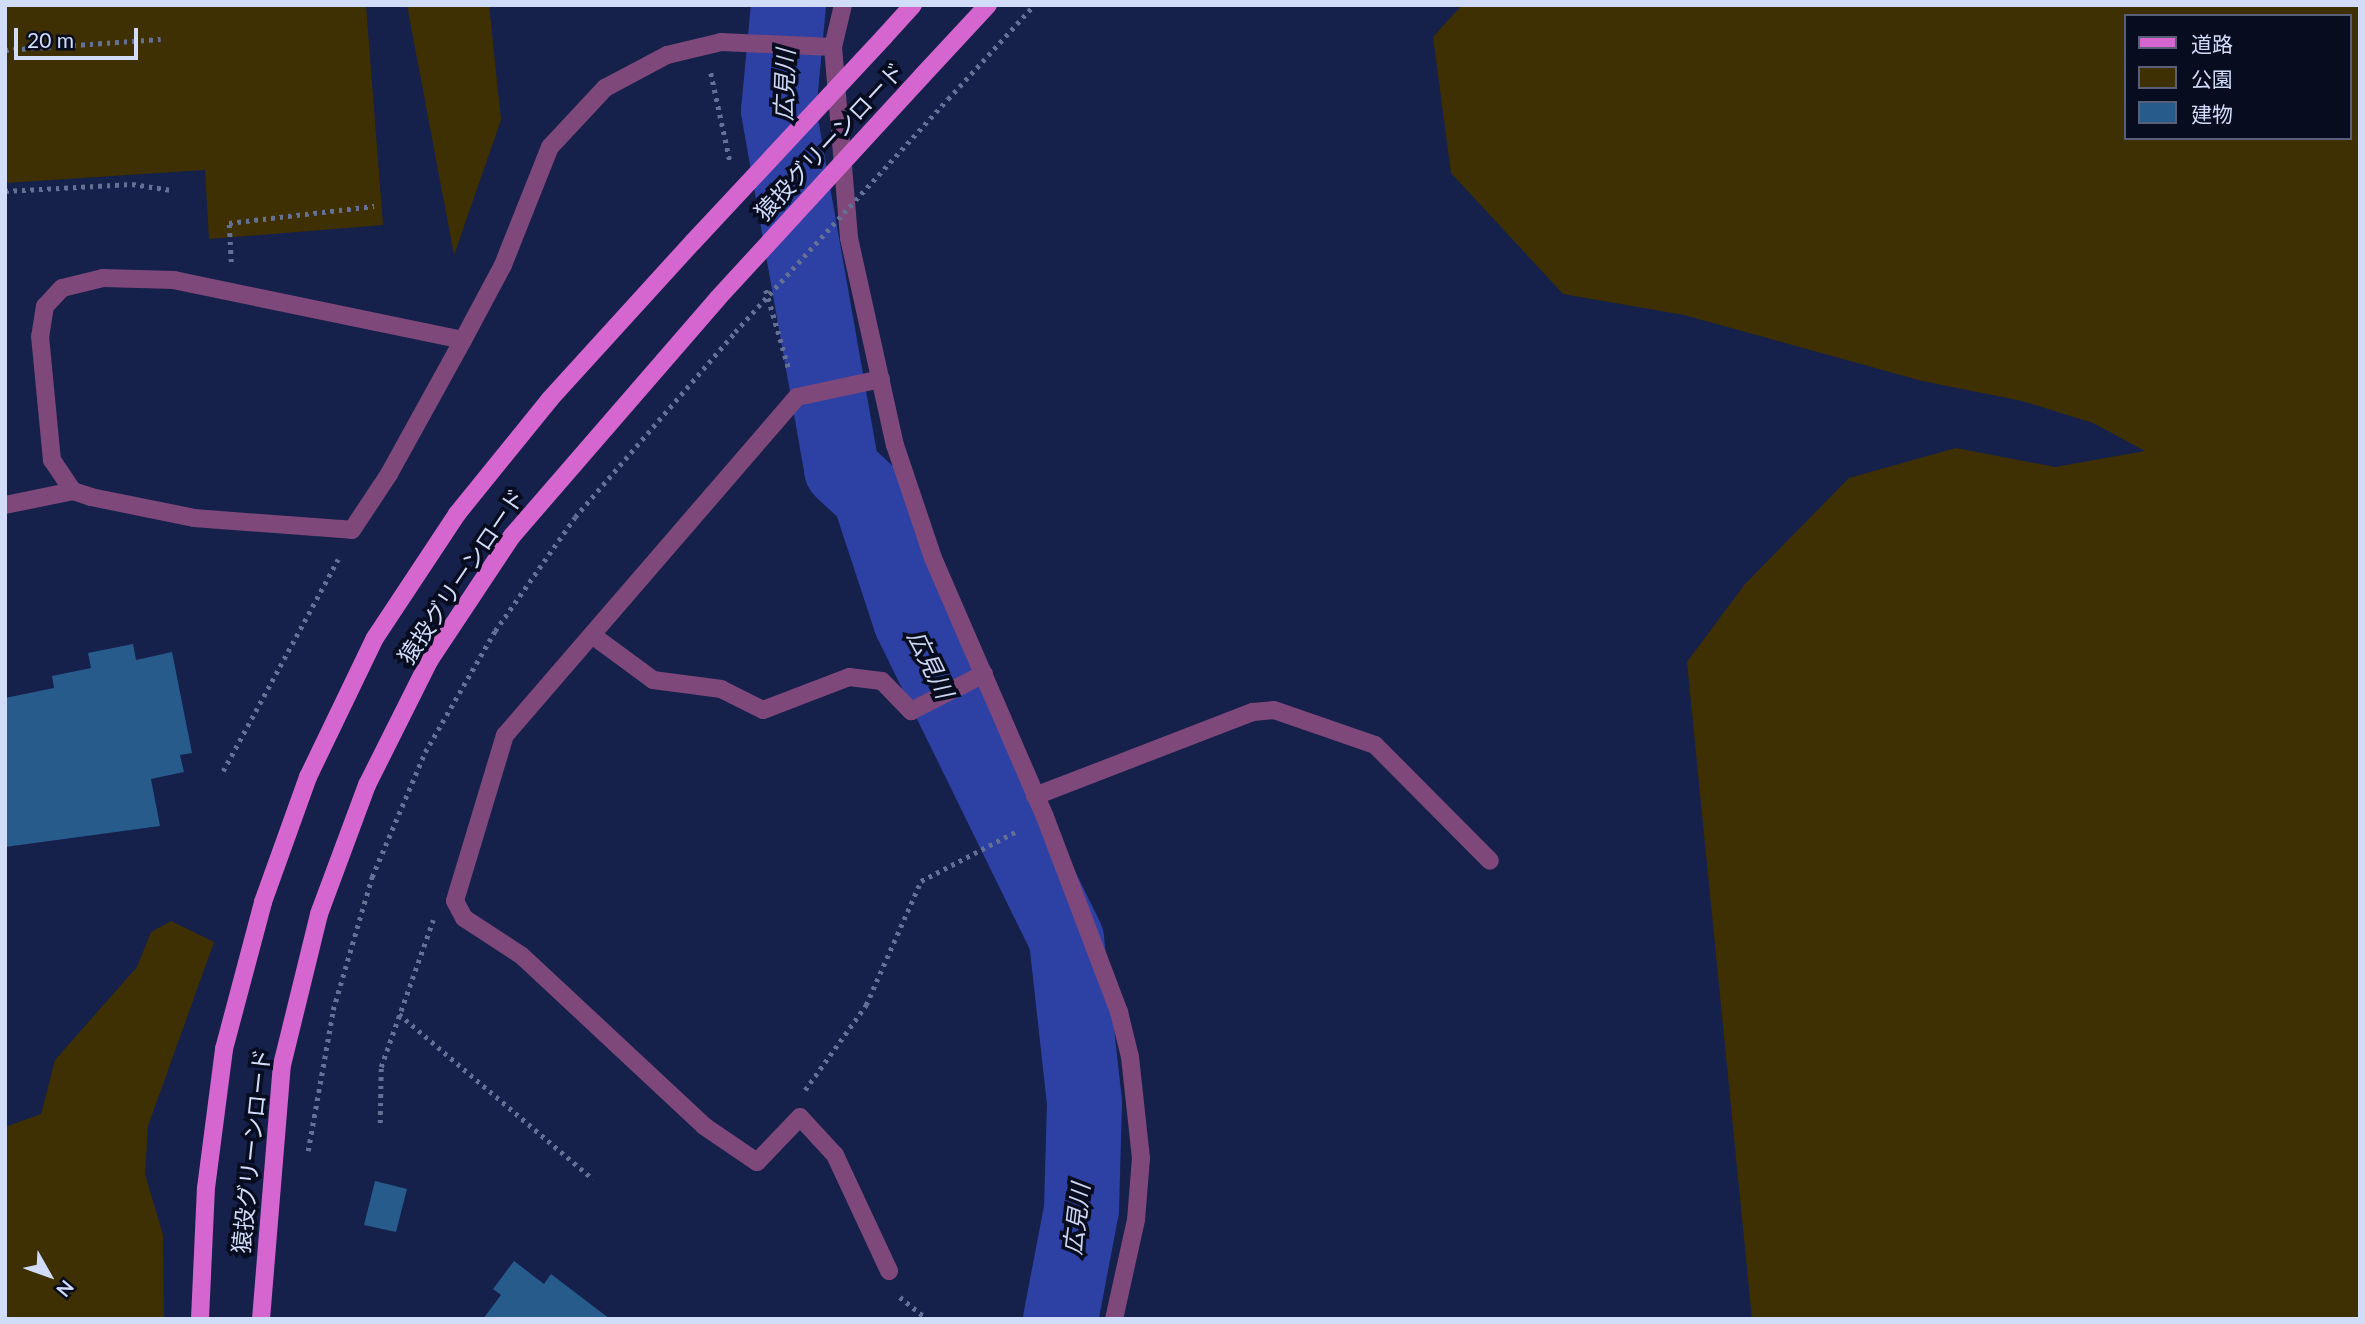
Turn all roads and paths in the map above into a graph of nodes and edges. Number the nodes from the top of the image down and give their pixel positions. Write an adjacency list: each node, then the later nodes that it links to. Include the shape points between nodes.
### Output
1 (843, 5): 6 (street)
2 (913, 5): 30 (main road, 猿投グリーンロード, bridge, via 550,399 457,514 375,638 308,777 262,902 224,1049 206,1188)
3 (988, 5): 31 (main road, 猿投グリーンロード, bridge, via 718,299 512,536 429,661 367,785 319,914 282,1065)
4 (1034, 5): 27 (path, bridge, via 735,332 575,517 495,631 425,752 372,877 337,996)
5 (161, 39): 7 (path)
6 (833, 47): 12 (street, via 721,42 667,55 605,88 550,147 503,265); 13 (street, via 849,238)
7 (5, 50)
8 (172, 190): 9 (path, via 132,184)
9 (5, 191)
10 (374, 206): 11 (path, via 229,223)
11 (227, 290): 12 (street); 14 (street, via 174,280 103,278 62,288 45,306 40,336 52,460)
12 (463, 340): 16 (street)
13 (879, 380): 17 (street, via 807,392); 18 (street, via 929,545)
14 (74, 491): 15 (street); 16 (street, via 194,517)
15 (5, 505)
16 (352, 530): 19 (path)
17 (592, 635): 18 (street, via 653,680 722,689 763,710 849,677 882,681 911,711); 23 (street, via 505,734)
18 (982, 674): 20 (street)
19 (223, 771)
20 (1035, 796): 21 (street); 22 (street, via 1254,712 1274,710 1375,745)
21 (1045, 817): 25 (path, via 921,881 866,1005 799,1098); 32 (street, via 1119,1012 1132,1067 1141,1158 1136,1220)
22 (1490, 861)
23 (455, 901): 24 (path, via 430,923); 25 (street, via 464,918 522,956 704,1126 757,1162)
24 (399, 1014): 26 (path, via 381,1067); 28 (path)
25 (800, 1117): 29 (street, via 835,1155)
26 (380, 1124)
27 (307, 1156)
28 (593, 1179)
29 (889, 1271)
30 (200, 1319)
31 (261, 1319)
32 (1114, 1319)

